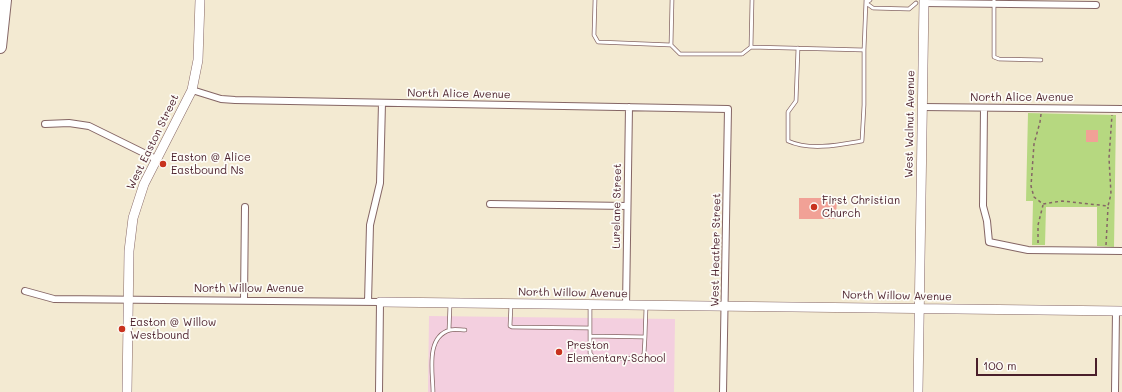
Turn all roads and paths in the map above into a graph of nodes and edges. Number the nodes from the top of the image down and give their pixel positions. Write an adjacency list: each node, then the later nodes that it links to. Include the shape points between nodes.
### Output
1 (5, 0): 14 (highway)
2 (200, 0): 19 (street, West Easton Street, via 198,60)
3 (595, 0): 13 (lane, via 594,35 598,42)
4 (672, 0): 13 (lane)
5 (752, 0): 15 (lane)
6 (870, 0): 8 (lane)
7 (911, 0): 9 (lane)
8 (866, 1): 9 (lane, via 873,8 909,9); 17 (lane)
9 (921, 2): 10 (street); 22 (street, West Walnut Avenue)
10 (994, 2): 11 (street); 18 (lane, via 994,57)
11 (1086, 2): 12 (street)
12 (1096, 5)
13 (671, 45): 15 (lane, via 680,54 742,54)
14 (0, 47)
15 (751, 47): 16 (lane)
16 (798, 48): 17 (lane); 17 (lane, via 796,102 788,112 788,141 798,146 838,146 862,141)
17 (864, 50)
18 (1041, 60)
19 (192, 90): 20 (street, North Alice Avenue, via 221,99); 29 (street, West Easton Street)
20 (382, 103): 21 (street, North Alice Avenue); 41 (street, via 380,183 370,224)
21 (629, 107): 25 (street, North Alice Avenue); 32 (street, Lurelane Street)
22 (922, 107): 23 (street, North Alice Avenue); 49 (street, West Walnut Avenue)
23 (984, 108): 24 (street, North Alice Avenue); 35 (street, via 983,206 988,221 989,242)
24 (1041, 108): 26 (street, North Alice Avenue); 31 (path, via 1034,144 1031,186 1034,197)
25 (728, 109): 48 (street, West Heather Street)
26 (1113, 109): 27 (street, North Alice Avenue); 33 (path, via 1109,158 1112,194)
27 (1122, 109)
28 (46, 124): 29 (street, via 69,123 89,126)
29 (156, 160): 39 (street, West Easton Street, via 135,208 129,251)
30 (490, 204): 32 (street)
31 (1043, 204): 33 (path, via 1062,202); 35 (path, via 1038,225)
32 (627, 206): 46 (street, Lurelane Street)
33 (1108, 206): 36 (path)
34 (245, 207): 40 (street)
35 (1039, 250): 36 (street)
36 (1106, 251): 37 (street)
37 (1122, 251)
38 (26, 291): 39 (street, North Willow Avenue, via 54,299)
39 (129, 300): 40 (street, North Willow Avenue); 56 (street, West Easton Street)
40 (244, 300): 41 (street, North Willow Avenue)
41 (368, 302): 42 (street, North Willow Avenue)
42 (380, 302): 43 (street, North Willow Avenue); 57 (street)
43 (450, 304): 44 (street, North Willow Avenue); 52 (lane)
44 (511, 304): 45 (street, North Willow Avenue); 51 (lane, via 510,326 514,328)
45 (590, 306): 46 (street, North Willow Avenue); 51 (lane)
46 (626, 306): 47 (street, North Willow Avenue)
47 (646, 306): 48 (street, North Willow Avenue); 55 (lane)
48 (725, 306): 49 (street, North Willow Avenue); 59 (street, West Heather Street)
49 (919, 309): 50 (street, North Willow Avenue); 60 (street, West Walnut Avenue)
50 (1119, 311): 61 (street)
51 (590, 328): 54 (lane)
52 (449, 330): 53 (lane); 58 (lane, via 437,339 433,347)
53 (465, 330)
54 (590, 336): 55 (lane); 55 (lane, via 592,357 640,359 644,354)
55 (646, 337)
56 (127, 392)
57 (379, 392)
58 (433, 392)
59 (723, 392)
60 (918, 392)
61 (1115, 392)

